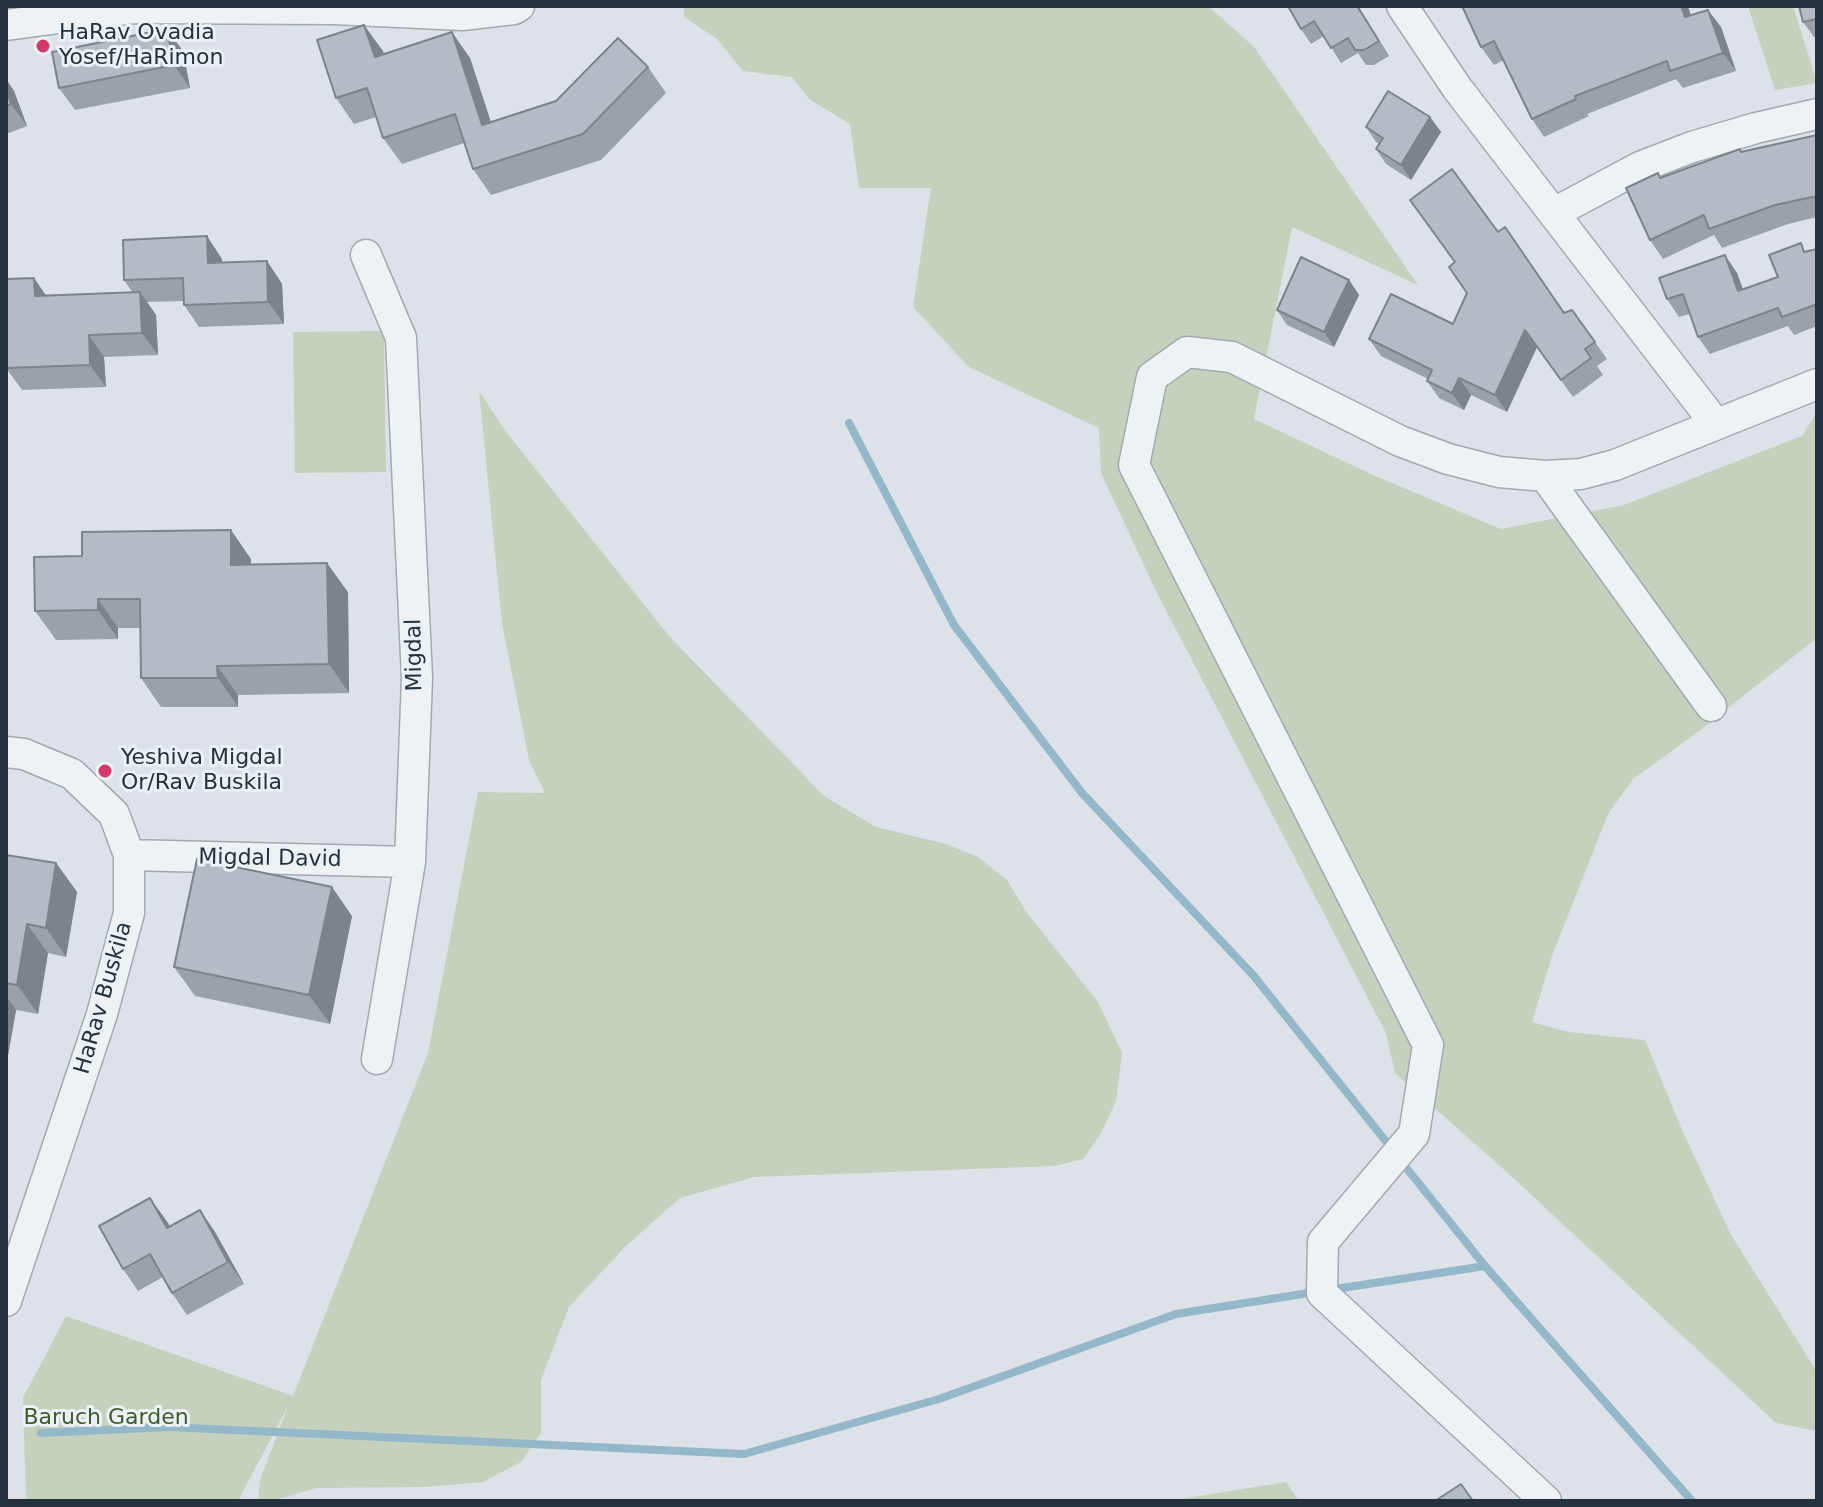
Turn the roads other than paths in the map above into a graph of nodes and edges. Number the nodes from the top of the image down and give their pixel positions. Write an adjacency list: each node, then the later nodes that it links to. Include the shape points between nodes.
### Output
1 (519, 6): 4 (street, via 462,15)
2 (1402, 6): 7 (street, via 1457,88)
3 (135, 7): 4 (street); 5 (street)
4 (334, 8)
5 (6, 25)
6 (1817, 114): 7 (street, via 1692,147 1640,167)
7 (1554, 213): 10 (street)
8 (366, 255): 15 (street, Migdal, via 401,338 417,678)
9 (1817, 384): 10 (street)
10 (1715, 423): 11 (street, via 1615,465)
11 (1545, 476): 12 (street); 18 (street, via 1499,472 1448,459 1400,441 1232,357 1187,352 1152,377 1134,465 1428,1045 1414,1134 1323,1242 1322,1293)
12 (1711, 706)
13 (6, 752): 14 (street, HaRav Buskila, via 72,774 114,814)
14 (129, 855): 15 (street, Migdal David); 17 (street, HaRav Buskila, via 129,913 102,1014)
15 (410, 862): 16 (street, Migdal)
16 (377, 1059)
17 (6, 1301)
18 (1546, 1501)

